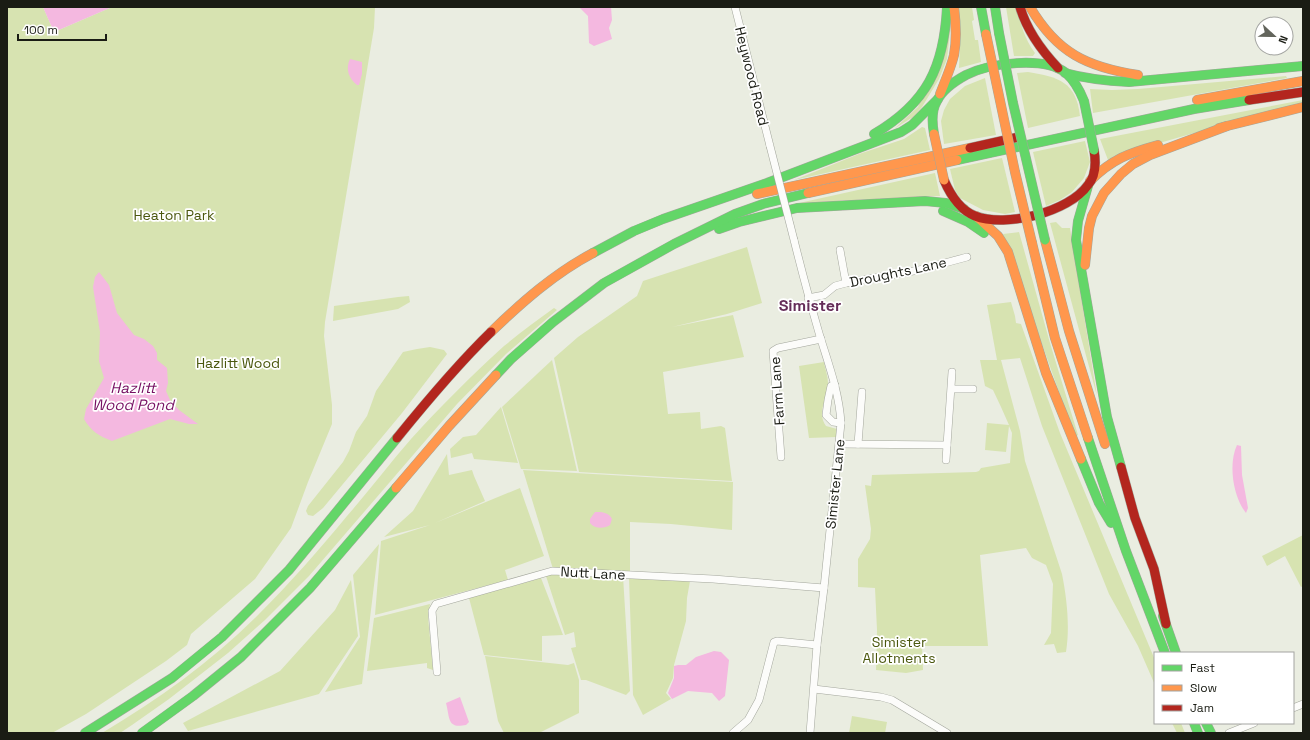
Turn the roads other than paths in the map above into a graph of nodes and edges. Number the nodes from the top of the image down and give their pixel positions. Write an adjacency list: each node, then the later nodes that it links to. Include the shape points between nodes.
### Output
1 (735, 7): 26 (street, Heywood Road, bridge)
2 (947, 7): 20 (highway, via 943,46 935,70 923,92 908,111 886,128)
3 (954, 7): 13 (highway, via 955,45)
4 (981, 7): 46 (highway, bridge, via 1011,157 1055,338)
5 (995, 7): 48 (highway, bridge, via 1045,240 1072,338 1137,544)
6 (1020, 7): 9 (highway, via 1035,42)
7 (1030, 7): 10 (highway, via 1041,26 1060,46 1096,66 1141,75)
8 (1303, 66): 10 (highway)
9 (1062, 71): 10 (highway, via 1083,78 1129,82); 13 (highway, via 1025,62 977,71 954,83); 21 (highway, bridge, via 1074,82 1084,101 1095,165)
10 (1201, 76)
11 (1303, 81): 15 (highway, via 1192,100)
12 (1303, 92): 27 (highway, via 1194,109 763,204 735,214)
13 (939, 97): 20 (highway, via 912,125 901,132); 23 (highway, bridge, via 933,116 934,134 944,180 949,192)
14 (1303, 107): 18 (highway)
15 (1124, 115)
16 (1094, 121): 17 (highway)
17 (1078, 124)
18 (1227, 126): 21 (highway, via 1122,156 1107,165); 32 (highway, via 1150,155 1133,164 1108,188 1097,204 1089,228 1085,265)
19 (1026, 135): 24 (highway)
20 (787, 176): 24 (highway)
21 (1089, 184): 25 (highway, via 1065,204 1044,212 1004,220); 32 (highway, via 1078,221 1076,240)
22 (831, 206): 23 (highway, via 936,201); 27 (highway, via 797,208 772,214 739,222); 33 (highway, via 938,210 968,222 986,235 1000,252)
23 (964, 209): 25 (highway)
24 (689, 210): 56 (highway, via 634,230 606,245 554,278 512,311 426,402 289,570 222,637 172,678)
25 (976, 216): 33 (highway, via 1004,242 1015,270)
26 (794, 240): 31 (street, Simister Lane)
27 (674, 244): 57 (highway, via 604,283 553,322 511,359 474,396 310,588 241,657)
28 (840, 250): 30 (street)
29 (967, 257): 30 (street, Droughts Lane, via 919,270)
30 (846, 283): 31 (street, Droughts Lane, via 836,286 824,295)
31 (808, 298): 34 (street, Simister Lane)
32 (1088, 312): 48 (highway, via 1107,417 1135,518 1154,569)
33 (1030, 324): 46 (highway, via 1046,373 1099,503)
34 (821, 339): 36 (street, Simister Lane); 44 (street, Farm Lane, via 773,351)
35 (952, 372): 37 (street)
36 (835, 385): 40 (street, Simister Lane); 40 (street, via 831,386 826,415 833,422)
37 (952, 389): 38 (street); 43 (street)
38 (973, 389)
39 (862, 392): 42 (street)
40 (841, 423): 41 (street, Simister Lane)
41 (839, 444): 42 (street); 47 (street, Simister Lane)
42 (858, 444): 43 (street)
43 (947, 445): 45 (street)
44 (781, 457)
45 (946, 460)
46 (1126, 551): 50 (highway)
47 (824, 588): 49 (street, Simister Lane); 52 (street, Nutt Lane, via 713,579 552,571 436,604 432,611)
48 (1166, 624): 51 (highway)
49 (817, 644): 53 (street, Simister Lane); 58 (street, via 774,642 759,700 748,720)
50 (1165, 652)
51 (1176, 652)
52 (437, 672)
53 (814, 689): 59 (street, Simister Lane); 60 (street, via 892,700)
54 (1206, 724): 61 (highway)
55 (1252, 724): 62 (street)
56 (85, 733)
57 (142, 733)
58 (734, 733)
59 (810, 733)
60 (947, 733)
61 (1211, 733)
62 (1229, 733)

